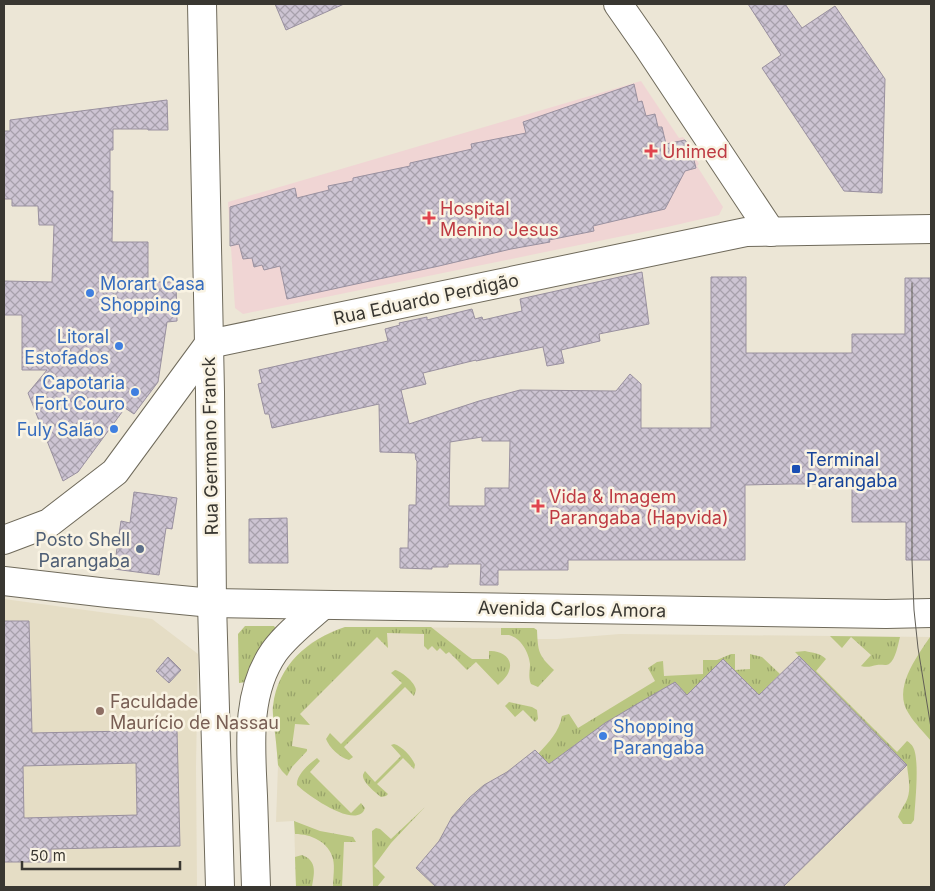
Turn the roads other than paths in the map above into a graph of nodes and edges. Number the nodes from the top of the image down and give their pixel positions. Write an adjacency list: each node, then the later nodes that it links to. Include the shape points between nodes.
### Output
1 (202, 4): 5 (main road, Rua Germano Franck)
2 (618, 4): 4 (main road)
3 (931, 228): 4 (main road, Rua Eduardo Perdigão)
4 (772, 232): 5 (main road, Rua Eduardo Perdigão, via 746,232)
5 (209, 344): 6 (main road, via 115,472 49,523); 8 (main road, Rua Germano Franck)
6 (4, 540)
7 (4, 581): 8 (main road, Avenida Carlos Amora)
8 (212, 603): 9 (main road, Avenida Carlos Amora); 11 (main road, Rua Germano Franck)
9 (324, 605): 10 (main road, Avenida Carlos Amora); 12 (main road, via 293,631 275,652 257,689 251,755)
10 (931, 613)
11 (220, 887)
12 (256, 887)

